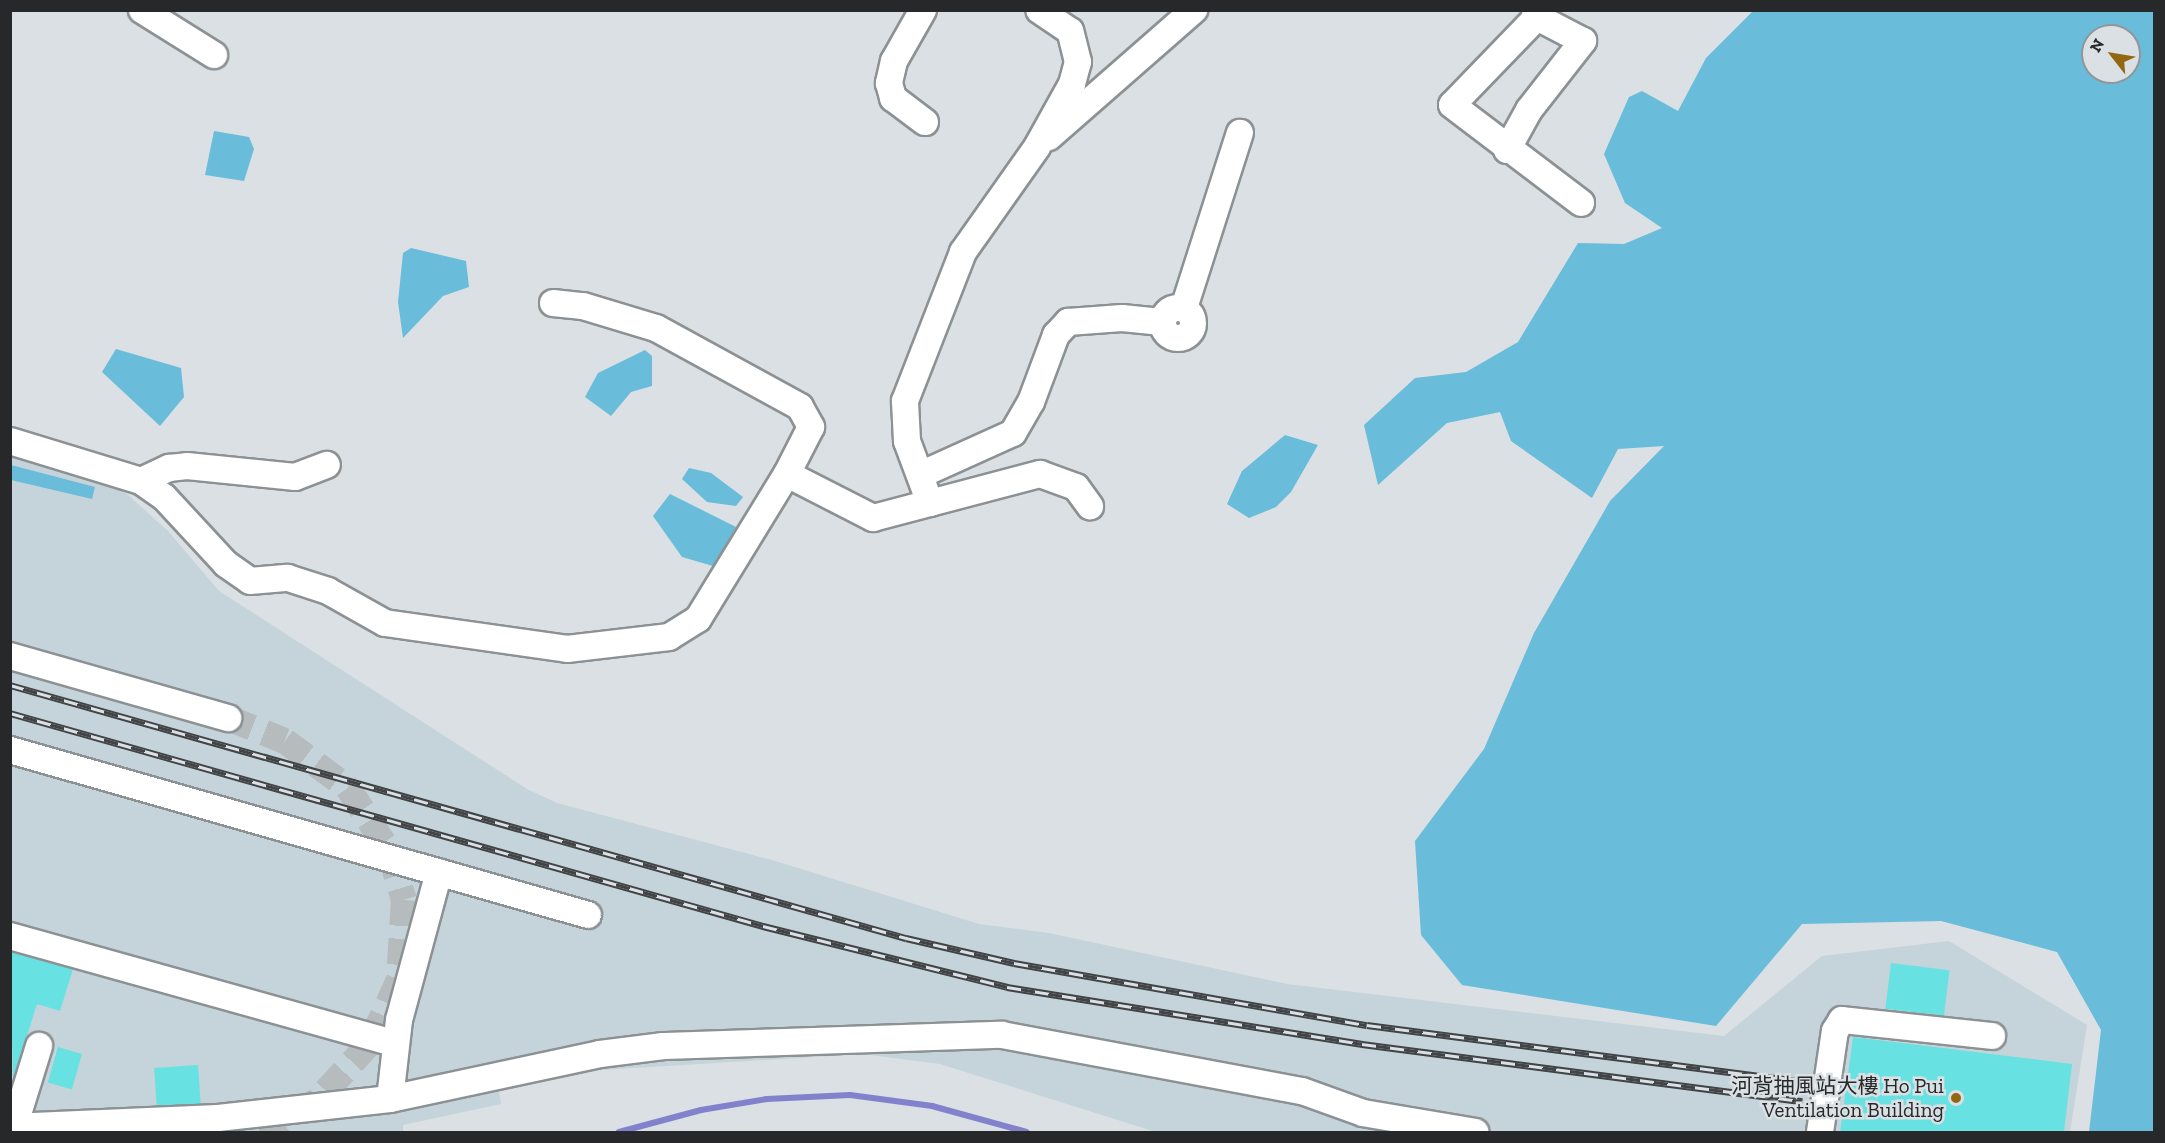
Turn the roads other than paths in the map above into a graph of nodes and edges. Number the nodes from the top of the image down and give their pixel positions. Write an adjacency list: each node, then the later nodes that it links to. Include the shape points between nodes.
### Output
1 (142, 10): 6 (street)
2 (923, 10): 7 (street, via 894,61 889,83 892,98)
3 (1039, 10): 9 (street, via 1070,31 1078,62 1072,84)
4 (1194, 10): 9 (street)
5 (1536, 14): 10 (street, via 1583,41 1529,110); 10 (street, via 1452,105)
6 (214, 55)
7 (925, 122)
8 (1240, 133): 16 (street, via 1184,308 1174,308 1162,322 1122,318 1068,322 1056,335 1031,402 1013,433)
9 (1037, 147): 16 (street, via 963,252 935,313 905,401 908,441)
10 (1507, 150): 11 (street)
11 (1581, 203)
12 (553, 303): 15 (street, via 583,306 656,328 800,407 811,427)
13 (10, 441): 17 (street)
14 (327, 465): 17 (street, via 295,477 187,466 169,468)
15 (787, 474): 17 (street, via 698,619 669,637 567,649 385,623 328,591 288,578 250,581 226,564 164,497); 18 (street, via 873,518)
16 (920, 476): 18 (street)
17 (141, 481)
18 (930, 503): 19 (street, via 1040,474 1076,487)
19 (1090, 506)
20 (10, 656): 21 (street)
21 (228, 718)
22 (10, 750): 23 (street)
23 (440, 872): 24 (street); 27 (street)
24 (588, 915)
25 (10, 936): 27 (street)
26 (1992, 1036): 33 (street, via 1842,1020 1835,1031)
27 (394, 1043): 30 (street)
28 (39, 1046): 29 (street)
29 (18, 1085): 31 (street)
30 (390, 1099): 31 (street, via 218,1118); 32 (street, via 600,1054 663,1046 1002,1035 1302,1090 1363,1113)
31 (12, 1127)
32 (1475, 1132)
33 (1820, 1132)

